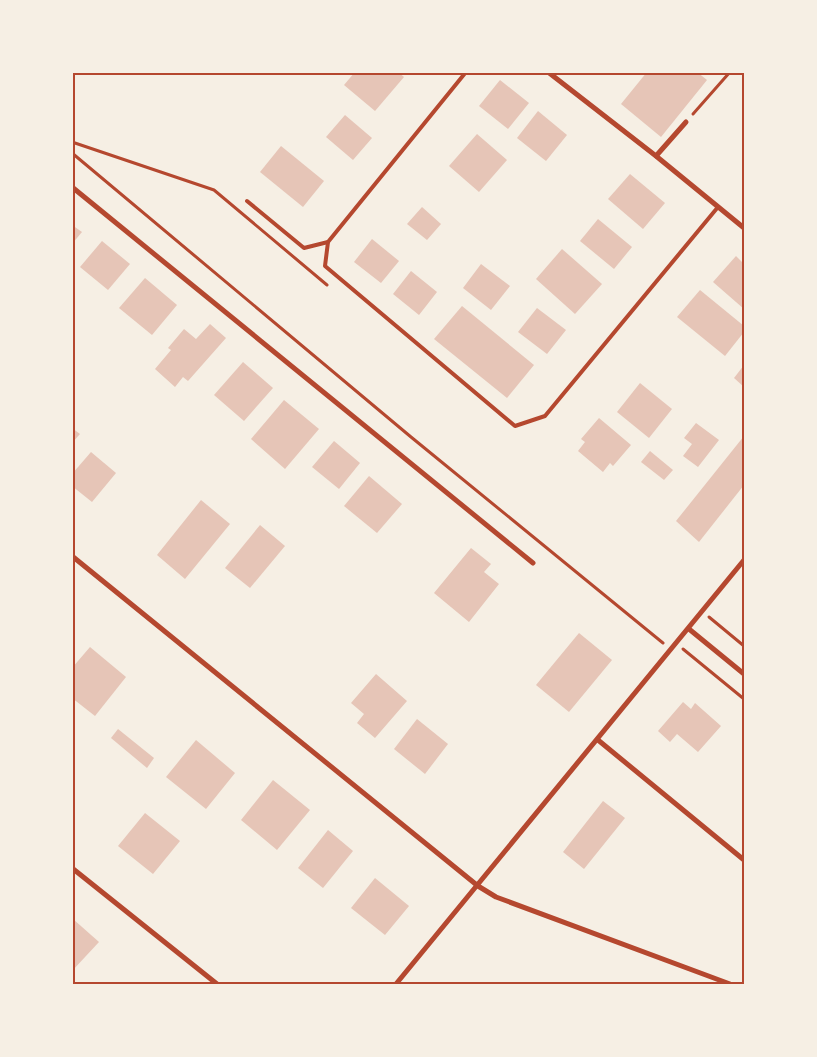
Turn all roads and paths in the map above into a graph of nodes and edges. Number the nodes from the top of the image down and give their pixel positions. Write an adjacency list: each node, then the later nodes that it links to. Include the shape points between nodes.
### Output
1 (466, 72): 12 (lane)
2 (548, 72): 7 (street)
3 (730, 72): 4 (path)
4 (686, 122): 7 (street)
5 (72, 142): 13 (path, via 214,190)
6 (72, 154): 21 (path)
7 (656, 156): 10 (street)
8 (72, 186): 16 (street)
9 (247, 201): 12 (lane, via 304,248)
10 (718, 206): 11 (street); 12 (lane, via 545,416 514,426 325,266)
11 (744, 228)
12 (328, 242)
13 (333, 290)
14 (72, 556): 27 (street)
15 (744, 560): 17 (street)
16 (533, 563)
17 (703, 612): 18 (street); 20 (path)
18 (689, 628): 19 (street); 22 (street)
19 (677, 643): 21 (street); 23 (path)
20 (744, 646)
21 (672, 650): 24 (street)
22 (744, 674)
23 (744, 699)
24 (598, 740): 25 (street); 27 (street)
25 (744, 860)
26 (72, 868): 28 (street)
27 (478, 886): 29 (street); 30 (street, via 496,897)
28 (217, 984)
29 (396, 984)
30 (730, 984)

